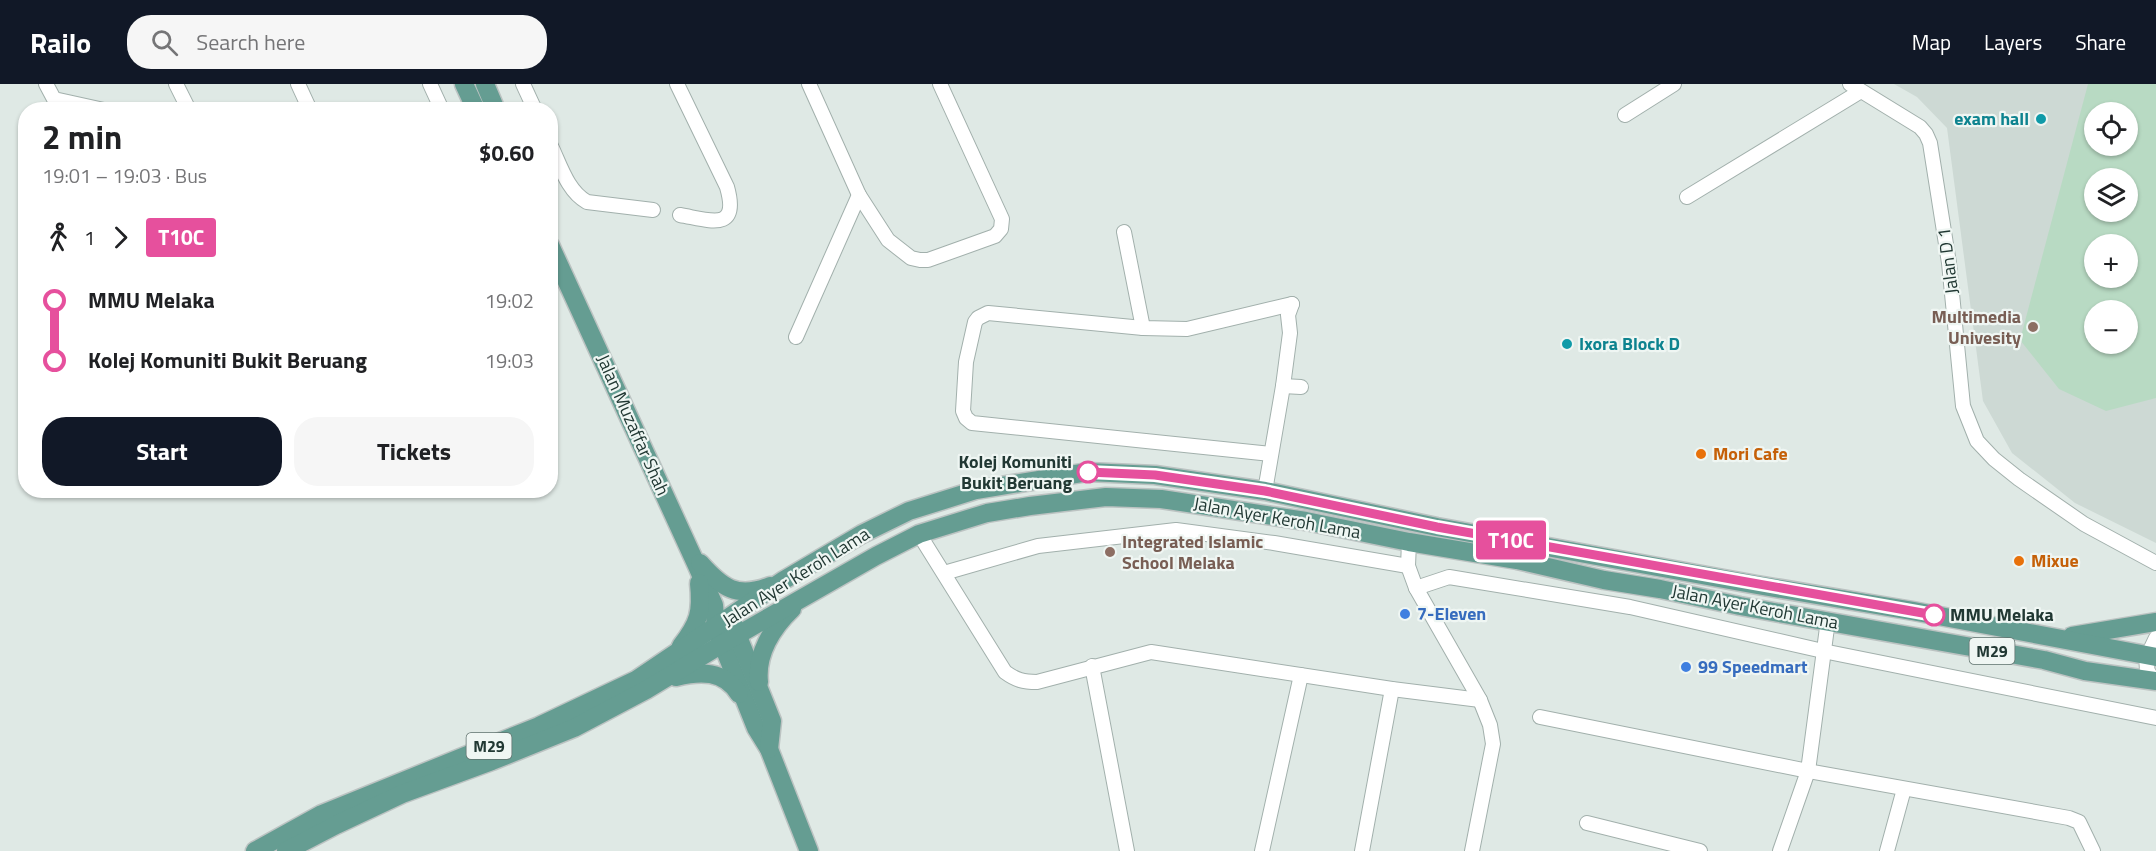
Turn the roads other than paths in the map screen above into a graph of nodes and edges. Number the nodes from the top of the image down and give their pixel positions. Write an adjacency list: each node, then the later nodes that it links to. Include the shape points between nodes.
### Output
1 (46, 84): 13 (street, via 54,99)
2 (176, 84): 14 (street)
3 (298, 84): 15 (street)
4 (430, 84): 16 (street)
5 (464, 84): 17 (main road)
6 (485, 84): 18 (main road)
7 (523, 84): 19 (street)
8 (677, 84): 25 (street, via 730,200 730,212 717,222)
9 (809, 84): 22 (street)
10 (940, 84): 22 (street, via 1002,219 1001,229 995,236 928,260 911,258 888,240)
11 (1674, 84): 20 (street)
12 (1855, 87): 23 (street); 37 (street, Jalan D 1, via 1920,127 1930,143 1949,263 1962,406 1977,441 2002,466 2084,524)
13 (68, 102)
14 (185, 102)
15 (306, 102)
16 (438, 102)
17 (472, 102)
18 (493, 102)
19 (531, 102)
20 (1625, 115)
21 (558, 160): 24 (street, via 572,189 587,202)
22 (859, 195): 29 (street)
23 (1687, 197)
24 (653, 210)
25 (680, 215)
26 (1125, 232): 28 (street)
27 (558, 262): 36 (main road, Jalan Muzaffar Shah)
28 (1143, 328): 30 (street, via 1187,329 1288,309 1290,333); 32 (street, via 982,315 975,322 966,362 966,418 972,423)
29 (796, 337)
30 (1283, 386): 31 (street); 32 (street)
31 (1301, 387)
32 (1271, 454): 33 (street)
33 (1265, 491): 40 (main road, Jalan Ayer Keroh Lama / M29, via 1155,475 1088,472 976,490 909,511); 41 (main road, Jalan Ayer Keroh Lama / M29, via 1437,527)
34 (919, 534): 35 (main road, Jalan Ayer Keroh Lama / M29, via 987,513 1106,496 1247,511); 39 (street); 43 (main road, Jalan Ayer Keroh Lama / M29)
35 (1409, 542): 38 (street); 45 (main road, Jalan Ayer Keroh Lama / M29)
36 (694, 559): 40 (main road, via 724,586 739,592 764,589); 47 (main road, Jalan Muzaffar Shah); 53 (main road, via 701,601 698,620)
37 (2156, 563)
38 (1408, 566): 39 (street, via 1176,530 1038,546); 42 (street)
39 (944, 573): 52 (street, via 1005,672 1014,679 1036,682)
40 (784, 580): 47 (main road, Jalan Ayer Keroh Lama / M29)
41 (1757, 585): 44 (main road, Jalan Ayer Keroh Lama / M29); 45 (main road, via 1819,605)
42 (1416, 588): 50 (street, via 1449,577 1465,579 1630,607); 58 (street)
43 (804, 597): 47 (main road, Jalan Ayer Keroh Lama / M29); 57 (main road, via 781,621 764,649 758,668)
44 (1913, 611): 45 (main road, via 1899,616 1854,609); 48 (main road, Jalan Ayer Keroh Lama / M29)
45 (1828, 621): 50 (street); 55 (main road, Jalan Ayer Keroh Lama / M29)
46 (2156, 622): 48 (main road)
47 (726, 631): 53 (main road, Jalan Ayer Keroh Lama / M29); 57 (main road); 59 (main road)
48 (2058, 638): 51 (main road, Jalan Ayer Keroh Lama / M29)
49 (2156, 638): 51 (street)
50 (1823, 651): 61 (street); 63 (street)
51 (2151, 656): 55 (street, via 2147,668)
52 (1092, 666): 54 (street, via 1151,652); 69 (street)
53 (662, 673): 59 (main road, via 718,675 736,690); 66 (main road, Jalan Ayer Keroh Lama / M29, via 636,680 539,726 322,814); 67 (main road, Jalan Ayer Keroh Lama / M29, via 574,728 402,795)
54 (1301, 675): 56 (street); 70 (street)
55 (2156, 681)
56 (1392, 689): 58 (street); 71 (street)
57 (761, 693): 62 (main road, via 772,721)
58 (1480, 700): 72 (street, via 1493,744)
59 (751, 714): 62 (main road)
60 (1540, 717): 63 (street)
61 (2156, 718)
62 (769, 749): 68 (main road)
63 (1808, 771): 64 (street); 74 (street)
64 (1904, 789): 75 (street); 76 (street, via 2075,819)
65 (1587, 823): 73 (street)
66 (255, 851)
67 (286, 851)
68 (809, 851)
69 (1127, 851)
70 (1262, 851)
71 (1362, 851)
72 (1472, 851)
73 (1700, 851)
74 (1780, 851)
75 (1887, 851)
76 (2092, 851)

